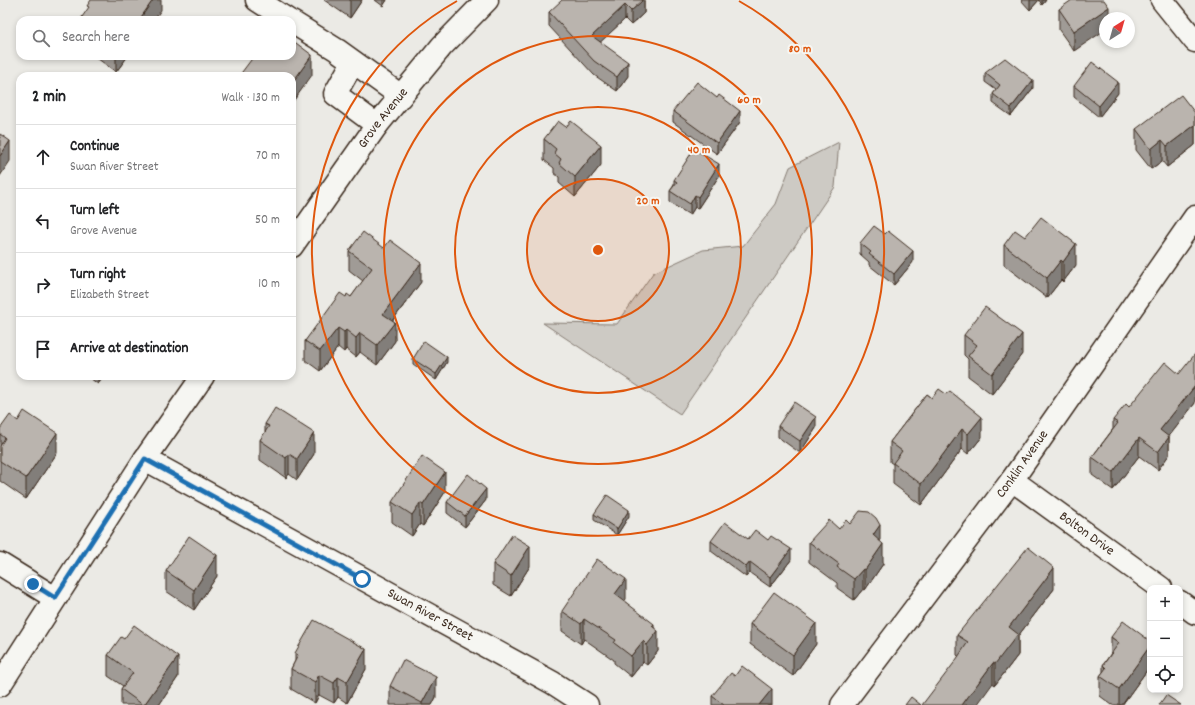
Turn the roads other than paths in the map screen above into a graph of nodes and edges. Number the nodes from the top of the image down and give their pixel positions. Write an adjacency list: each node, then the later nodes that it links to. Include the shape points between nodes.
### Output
1 (257, 0): 4 (street)
2 (487, 0): 8 (street, Grove Avenue, via 442,46)
3 (1162, 0): 6 (street)
4 (282, 16)
5 (296, 25): 7 (street)
6 (1195, 40)
7 (352, 62): 8 (street); 9 (street, via 335,94)
8 (401, 96): 9 (street, Grove Avenue)
9 (377, 125): 11 (street, Grove Avenue)
10 (1195, 217): 14 (street, Conklin Avenue)
11 (296, 240)
12 (200, 380): 13 (street)
13 (145, 459): 17 (street); 21 (street, Swan River Street, via 553,683)
14 (1012, 480): 16 (street, Bolton Drive); 22 (street, Conklin Avenue)
15 (0, 564): 17 (street)
16 (1157, 585)
17 (55, 598): 20 (street)
18 (1183, 604): 19 (street)
19 (1195, 613)
20 (0, 685)
21 (588, 705)
22 (842, 705)

